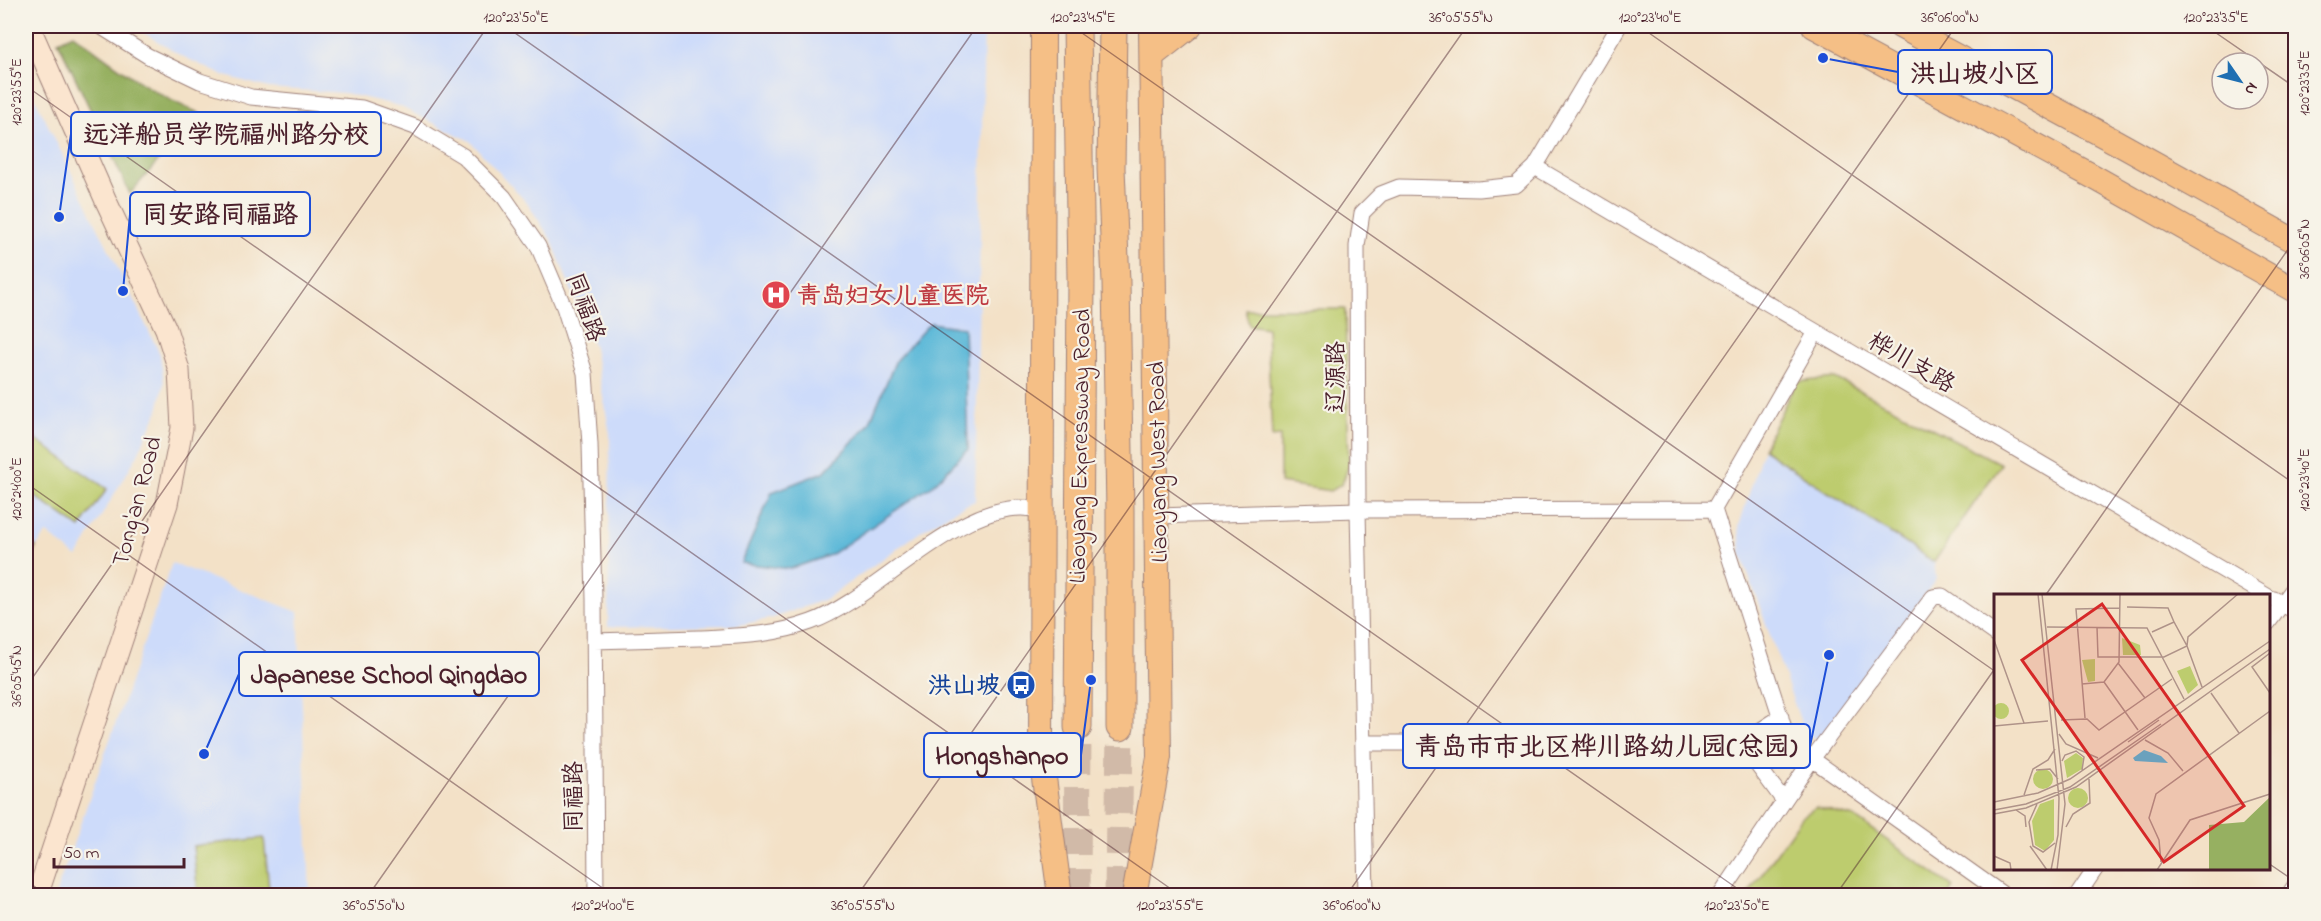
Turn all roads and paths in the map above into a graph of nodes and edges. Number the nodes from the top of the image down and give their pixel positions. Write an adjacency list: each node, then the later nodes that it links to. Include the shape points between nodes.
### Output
1 (29, 26): 36 (street, Tong'an Road, via 166,329 179,370 182,428 167,504)
2 (100, 26): 25 (street, 同福路, via 148,56 200,81 251,97 362,108 415,127 463,156 504,197 538,246 564,307 585,372)
3 (1043, 26): 18 (main road)
4 (1077, 26): 27 (highway, Liaoyang Expressway Road, via 1081,277)
5 (1113, 26): 28 (highway, Liaoyang Expressway Road, via 1111,168 1120,500)
6 (1151, 26): 11 (main road, Liaoyang West Road)
7 (1190, 26): 11 (main road)
8 (1619, 26): 12 (street, 辽源路)
9 (1814, 26): 14 (main road)
10 (1900, 26): 13 (main road)
11 (1153, 55): 19 (main road, Liaoyang West Road)
12 (1535, 167): 15 (street, 桦川支路); 17 (street, 辽源路, via 1516,185 1479,189 1399,187 1381,195 1362,213 1357,246)
13 (2295, 242)
14 (2295, 291)
15 (1816, 332): 16 (street); 21 (street, 桦川支路)
16 (1714, 509): 17 (street); 26 (street)
17 (1358, 510): 19 (street); 30 (street, 辽源路)
18 (1042, 511): 25 (street, via 1030,507 994,512 954,528 859,596 812,621 763,635); 33 (main road, via 1041,756)
19 (1158, 516): 40 (main road, Liaoyang West Road, via 1160,757)
20 (2295, 585): 22 (street)
21 (2264, 594)
22 (2278, 602): 23 (street)
23 (2270, 619)
24 (1994, 633): 31 (street, via 1942,596 1933,597)
25 (594, 641): 37 (street, 同福路)
26 (1780, 717): 29 (street); 31 (street, via 1785,731)
27 (1078, 727)
28 (1120, 727)
29 (1741, 743): 30 (street); 32 (street)
30 (1363, 744): 41 (street, 辽源路)
31 (1812, 759): 32 (street); 43 (street)
32 (1784, 801): 42 (street)
33 (1049, 818): 38 (street); 39 (main road)
34 (2095, 870): 44 (street)
35 (2295, 884): 45 (street)
36 (37, 896)
37 (596, 896)
38 (1049, 896)
39 (1060, 896)
40 (1134, 896)
41 (1366, 896)
42 (1720, 896)
43 (2005, 896)
44 (2077, 896)
45 (2288, 896)

